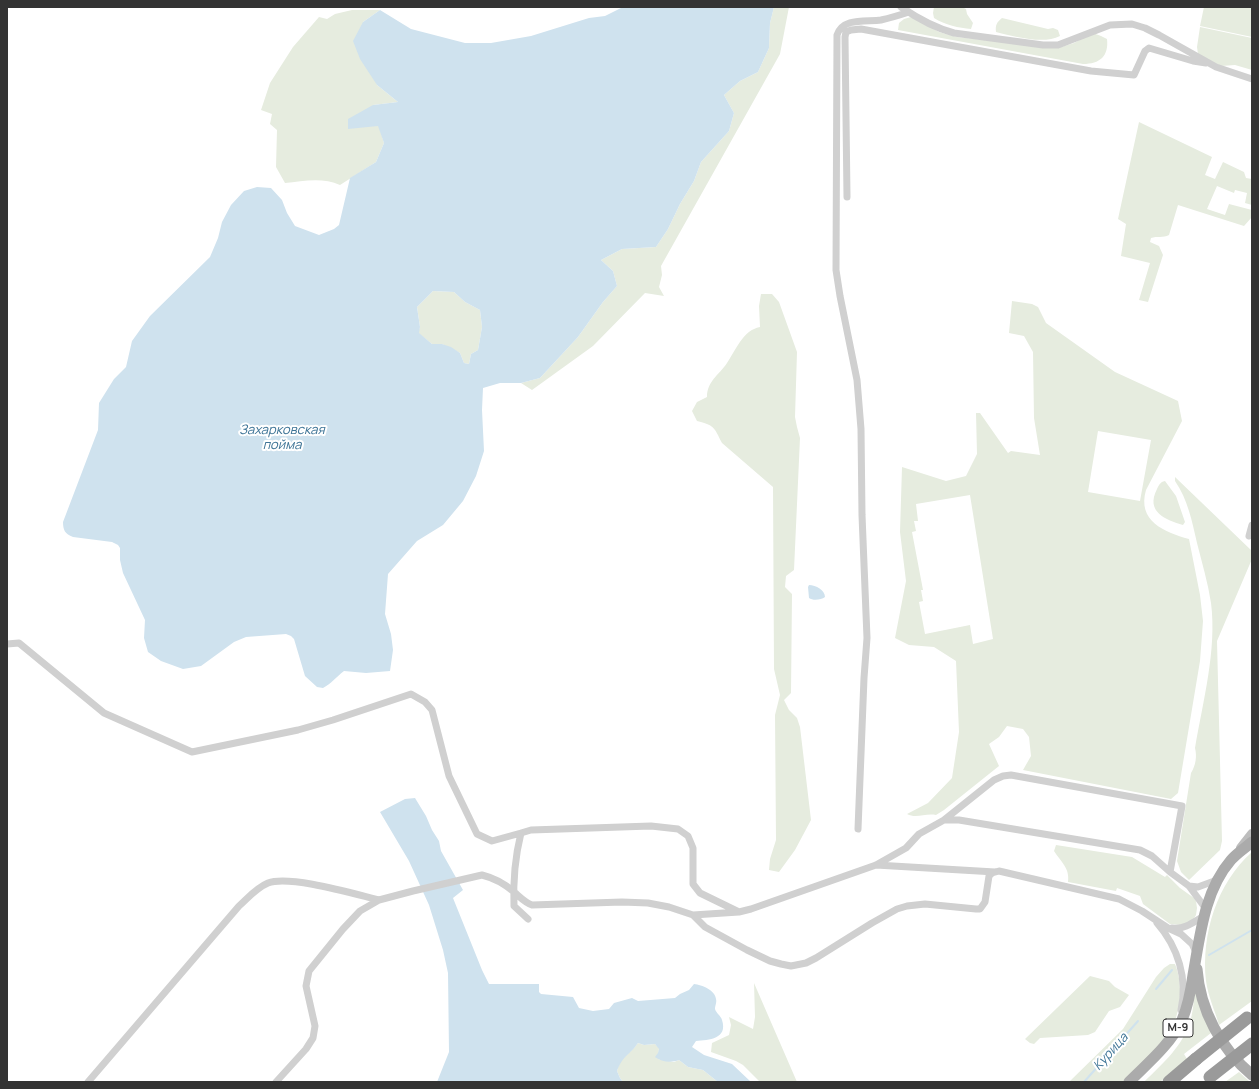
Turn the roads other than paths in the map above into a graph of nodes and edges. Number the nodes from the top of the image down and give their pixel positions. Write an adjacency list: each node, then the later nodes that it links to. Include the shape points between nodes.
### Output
1 (901, 7): 2 (street)
2 (908, 12): 3 (street); 5 (street, via 936,28 954,33 1043,45 1058,44 1110,25 1132,24 1159,34)
3 (882, 20): 4 (street); 12 (street, via 846,23 840,27 837,35 836,270 860,403 867,638)
4 (880, 32): 5 (street, via 1091,71 1134,74 1149,48); 7 (street, via 851,30 846,32 845,37)
5 (1206, 63): 6 (street)
6 (1252, 79)
7 (847, 197)
8 (1252, 525): 9 (street)
9 (1249, 536)
10 (7, 644): 13 (street, via 19,643 104,713 192,752 298,730 411,694 419,697 432,710 449,776 476,834 492,841)
11 (944, 820): 17 (street, via 919,834 906,848); 19 (street, via 959,820 1140,850 1152,856); 19 (street, via 994,780 1011,775 1182,806)
12 (858, 829)
13 (520, 833): 22 (street); 24 (street, via 531,830 651,826 678,829 688,836 693,848 693,884 700,893)
14 (1252, 834): 16 (main road, М-9)
15 (1252, 842): 16 (main road, М-9)
16 (1231, 860): 20 (main road, М-9)
17 (876, 865): 18 (street); 24 (street)
18 (994, 872): 26 (street, via 990,876 985,902 980,909 926,904 902,908 816,958 791,966 770,961 747,950 705,927); 28 (street, via 1119,899)
19 (1170, 872): 21 (street)
20 (1219, 879): 21 (street, via 1198,886); 25 (main road, М-9)
21 (1189, 886): 25 (street)
22 (513, 891): 23 (street, via 493,878 482,875); 26 (street, via 524,902 532,905 648,903); 27 (street, via 514,906)
23 (379, 900): 36 (street, via 294,881 269,883 257,889 239,906); 37 (street, via 356,915 309,971 306,986 315,1026 313,1038)
24 (739, 912): 26 (street)
25 (1205, 912): 29 (street, via 1184,927); 30 (main road, М-9)
26 (693, 915)
27 (528, 919)
28 (1153, 919): 29 (street); 33 (street, via 1164,931 1174,949 1184,987 1179,1016)
29 (1168, 928): 30 (street, via 1181,934 1192,944)
30 (1196, 954): 33 (main road, М-9, via 1183,1018); 34 (main road, М-9, via 1200,988 1210,1019 1228,1050)
31 (1249, 1016): 39 (highway, bridge)
32 (1252, 1044): 35 (highway, bridge)
33 (1166, 1046): 38 (main road, М-9)
34 (1252, 1075)
35 (1207, 1080)
36 (88, 1082)
37 (276, 1082)
38 (1129, 1082)
39 (1169, 1082)

